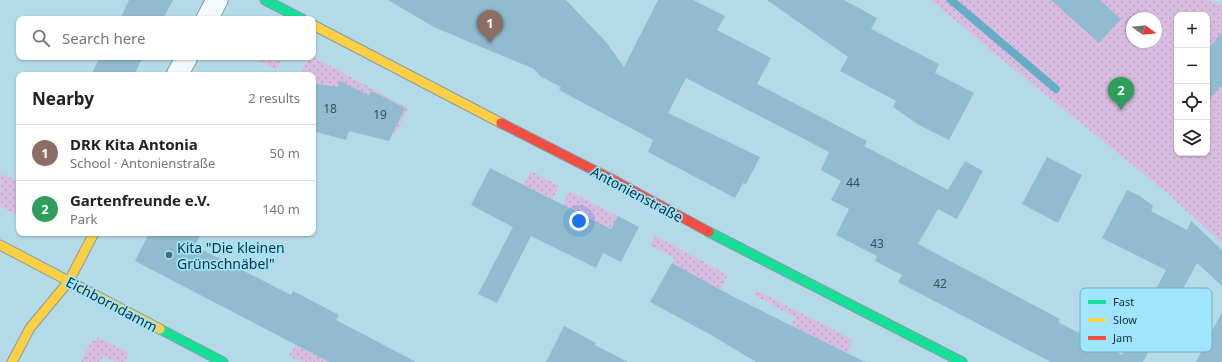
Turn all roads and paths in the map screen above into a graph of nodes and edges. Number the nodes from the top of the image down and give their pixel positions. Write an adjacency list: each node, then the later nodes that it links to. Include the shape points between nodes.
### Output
1 (217, 0): 3 (street)
2 (265, 0): 4 (main road)
3 (209, 16)
4 (296, 16)
5 (316, 27): 13 (main road, Antonienstraße)
6 (185, 60): 7 (street)
7 (179, 72)
8 (92, 236): 10 (main road)
9 (0, 245): 10 (main road, Eichborndamm)
10 (69, 281): 11 (main road, via 30,328); 12 (main road, Eichborndamm)
11 (12, 362)
12 (223, 362)
13 (962, 362)

